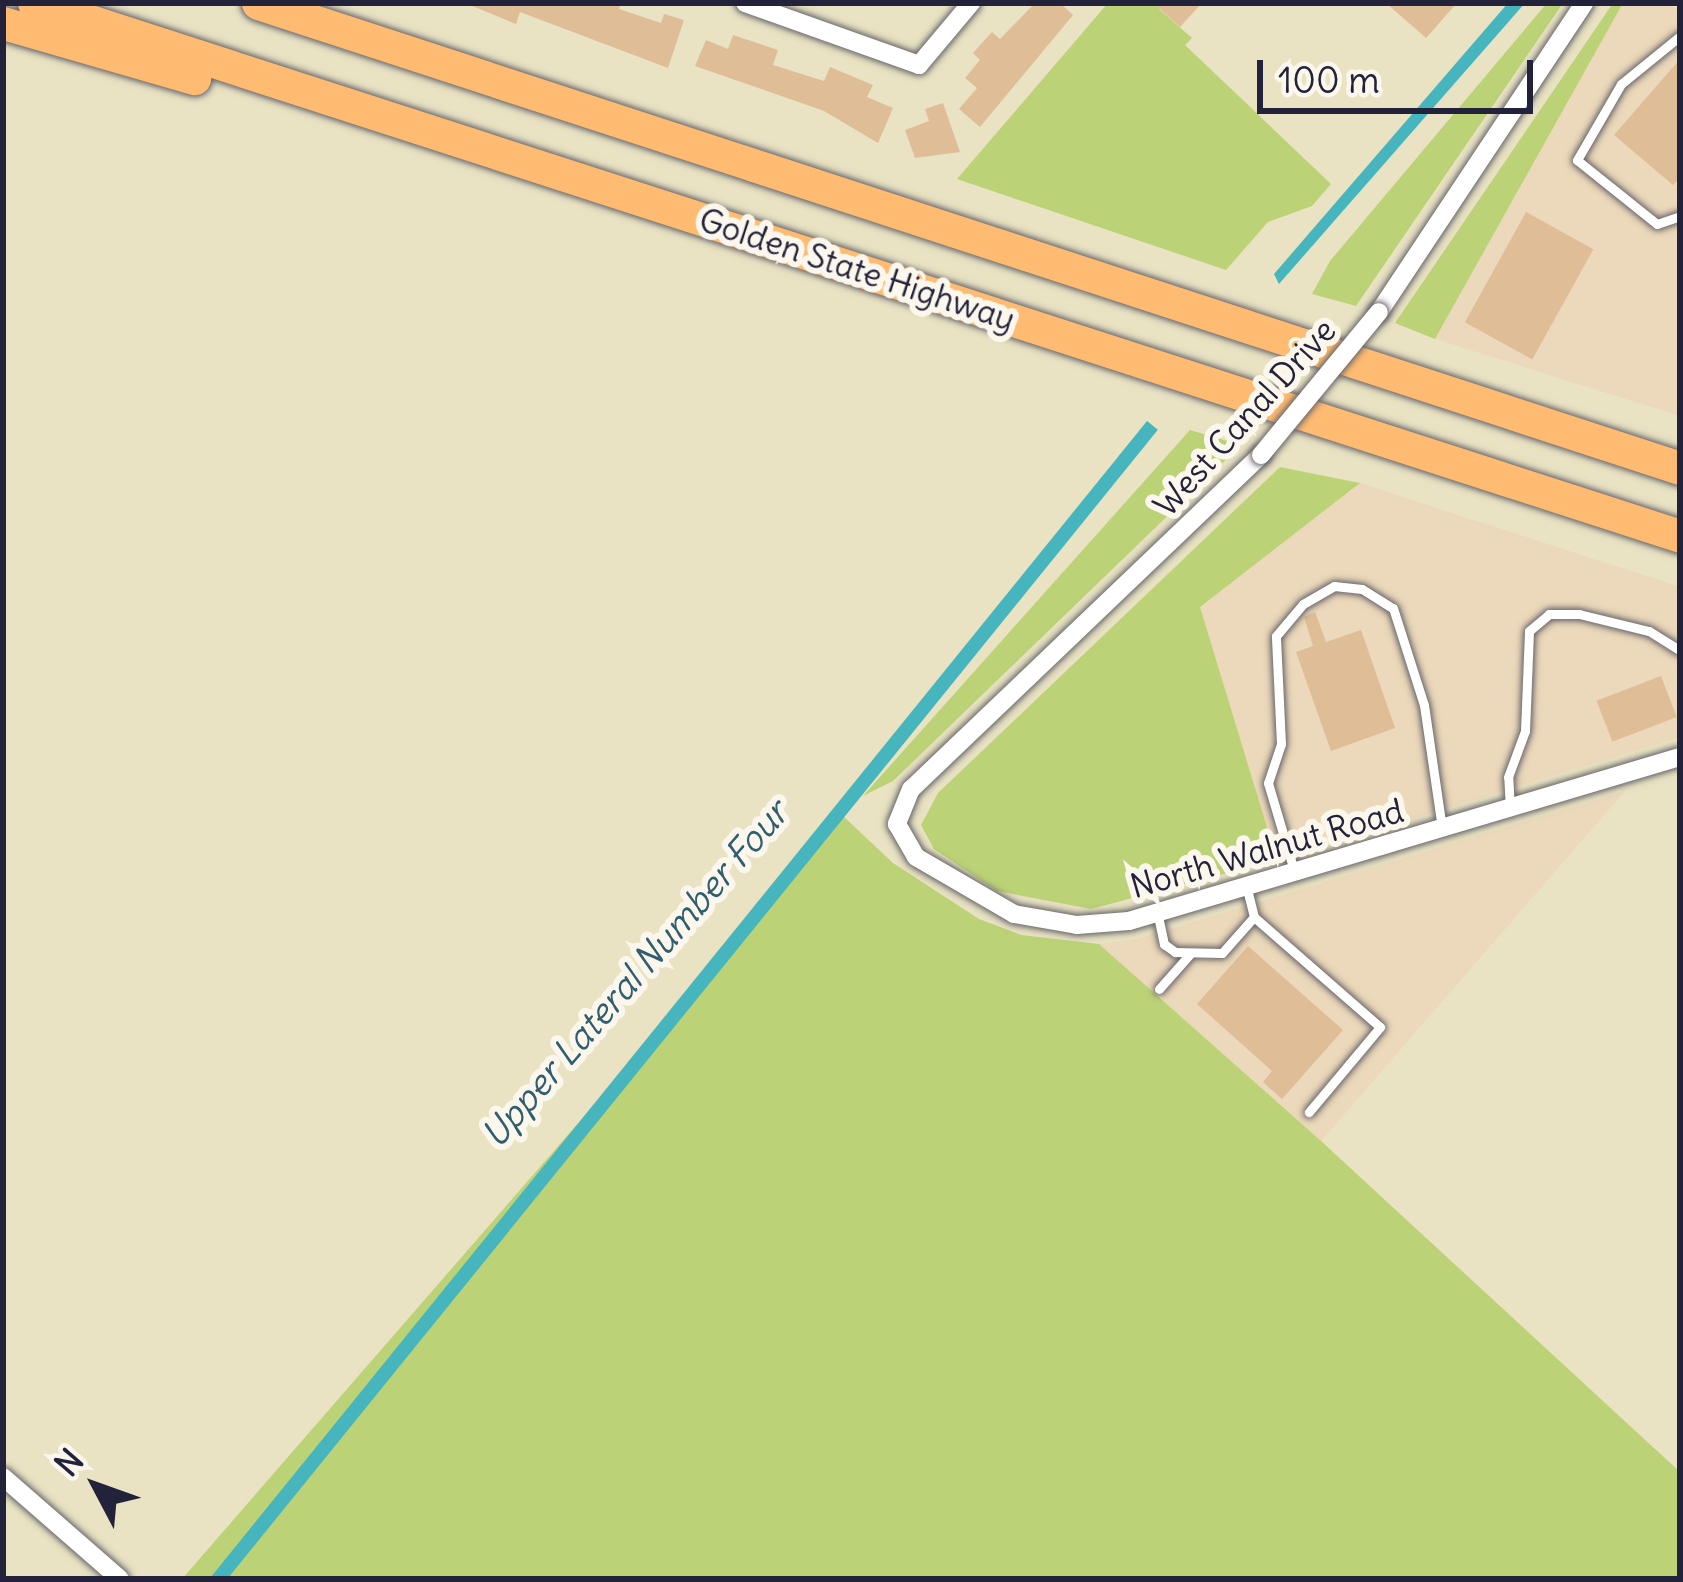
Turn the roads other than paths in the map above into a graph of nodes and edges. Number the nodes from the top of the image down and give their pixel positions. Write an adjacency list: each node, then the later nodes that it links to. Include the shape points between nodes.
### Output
1 (34, 3): 8 (highway, Golden State Highway)
2 (258, 3): 10 (highway, Golden State Highway)
3 (745, 3): 4 (street, via 919,65)
4 (971, 3)
5 (1584, 3): 15 (street, West Canal Drive, bridge, via 1379,312 1261,455 911,789)
6 (3, 23): 8 (highway, via 368,130)
7 (1680, 36): 9 (lane, via 1621,84 1577,160 1657,224)
8 (416, 127): 11 (highway, Golden State Highway)
9 (1680, 216)
10 (1680, 468)
11 (1680, 536)
12 (1680, 650): 14 (lane, via 1649,631 1579,614 1549,614 1529,631 1525,730 1508,777)
13 (1680, 757): 14 (street, North Walnut Road)
14 (1510, 810): 16 (street, North Walnut Road)
15 (897, 824): 19 (street, North Walnut Road, via 905,846 938,875 1014,914 1077,925)
16 (1442, 830): 17 (street, North Walnut Road); 17 (lane, via 1408,641 1394,608 1362,589 1334,586 1303,604 1276,636 1281,744 1268,783)
17 (1295, 874): 18 (street, North Walnut Road)
18 (1247, 889): 19 (street, North Walnut Road); 20 (lane)
19 (1158, 916): 21 (lane, via 1164,944)
20 (1254, 917): 21 (lane, via 1222,952); 23 (lane, via 1380,1028)
21 (1190, 954): 22 (lane)
22 (1159, 988)
23 (1309, 1112)
24 (3, 1477): 25 (street)
25 (120, 1579)

